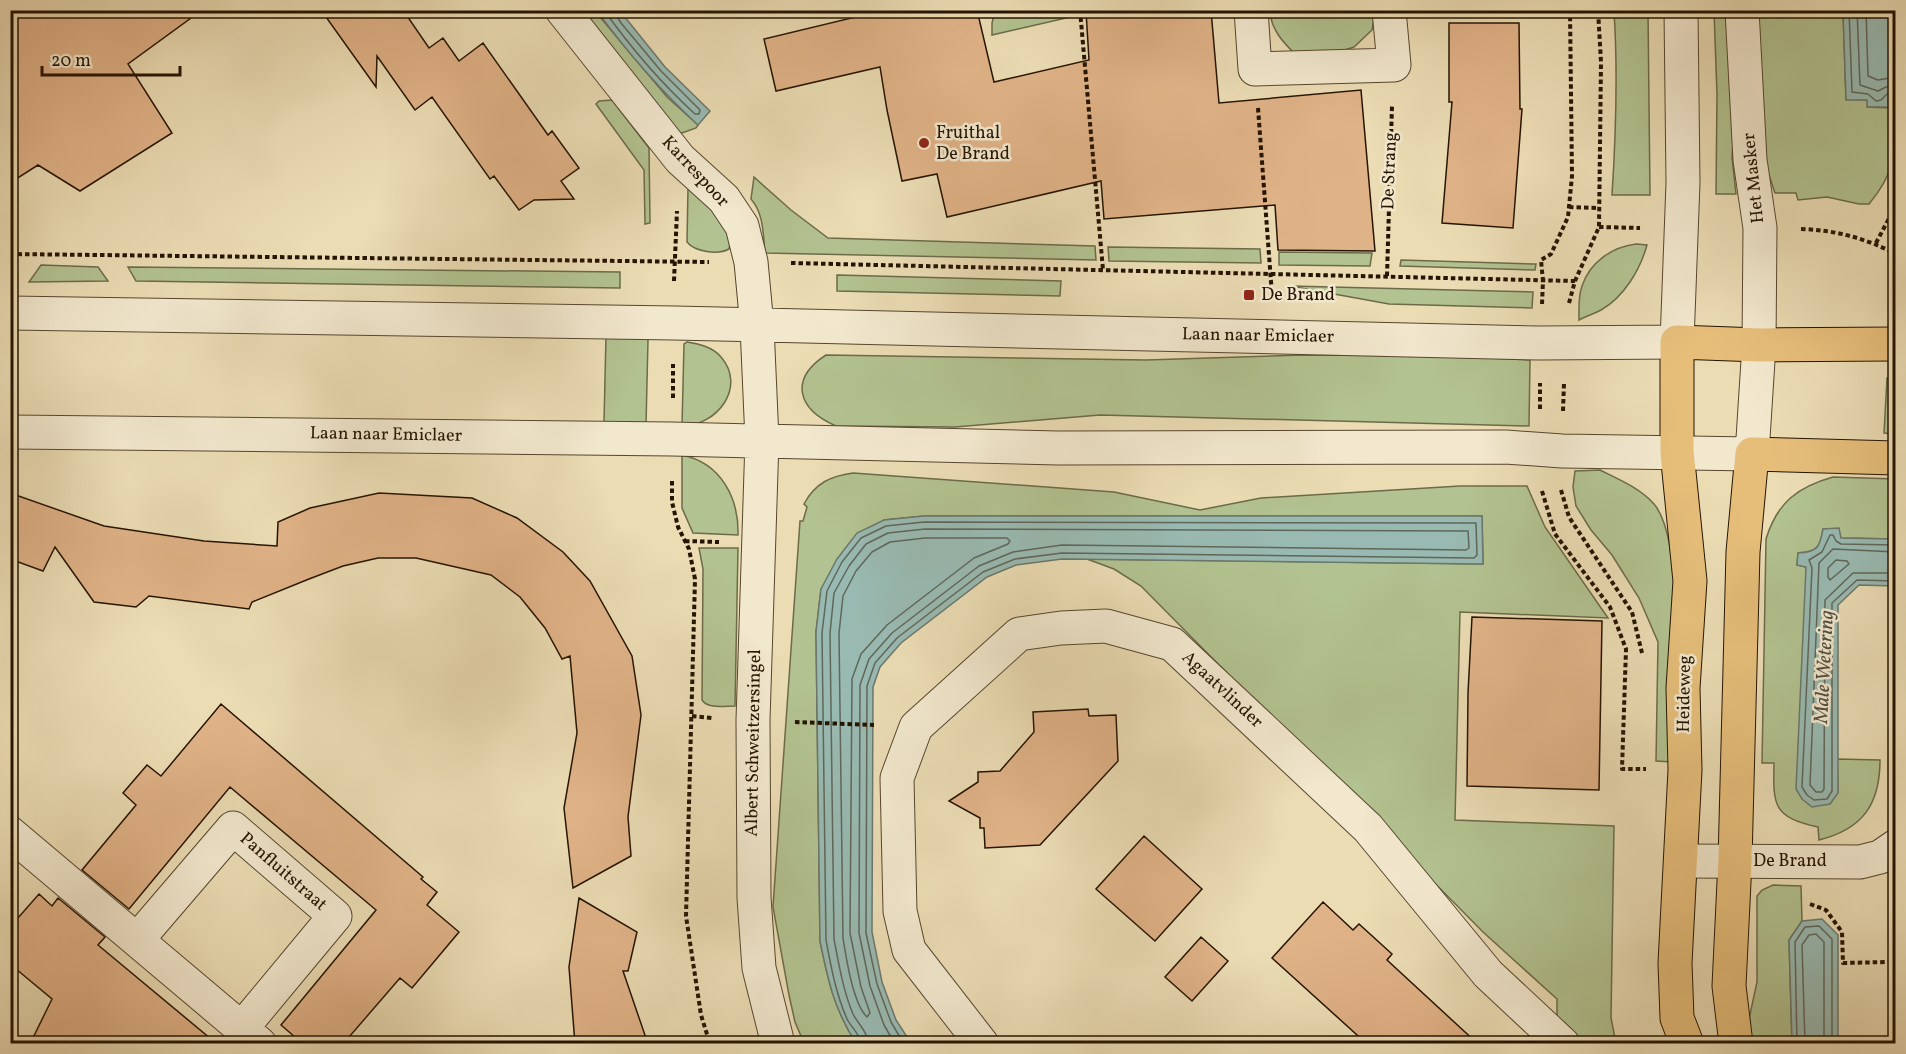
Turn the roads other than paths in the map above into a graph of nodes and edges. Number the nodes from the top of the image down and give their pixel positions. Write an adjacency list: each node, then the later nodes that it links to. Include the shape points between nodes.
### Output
1 (562, 10): 7 (street, Karrespoor, via 680,159 724,199 742,226 751,262)
2 (1251, 10): 3 (street, via 1255,69 1394,65)
3 (1389, 10)
4 (1681, 10): 8 (street, via 1683,228)
5 (1742, 10): 10 (street, Het Masker, via 1750,160 1760,228)
6 (10, 313): 7 (street, Laan naar Emiclaer)
7 (757, 326): 8 (street, Laan naar Emiclaer); 12 (street)
8 (1677, 342): 10 (main road, Laan naar Emiclaer); 13 (main road, Heideweg)
9 (1896, 344): 10 (main road, Laan naar Emiclaer)
10 (1760, 345): 14 (street)
11 (10, 432): 12 (street, Laan naar Emiclaer)
12 (762, 440): 13 (street, Laan naar Emiclaer, via 1058,448 1506,447); 22 (street, Albert Schweitzersingel, via 753,720 754,898 759,968)
13 (1677, 452): 14 (street, Laan naar Emiclaer); 18 (main road, Heideweg, via 1690,581 1683,688)
14 (1752, 454): 15 (main road, Laan naar Emiclaer); 19 (main road, via 1743,552)
15 (1896, 458)
16 (10, 833): 20 (street, Panfluitstraat)
17 (1896, 846): 19 (street, De Brand, via 1880,857 1860,861)
18 (1681, 861): 19 (street, De Brand); 25 (main road, Heideweg, via 1675,963 1677,1018)
19 (1736, 861): 26 (main road, via 1729,986)
20 (137, 940): 21 (street, Panfluitstraat); 21 (street, Panfluitstraat, via 233,828 335,916)
21 (251, 1036)
22 (777, 1044)
23 (982, 1044): 24 (street, Agaatvlinder, via 909,950 900,910 897,778 916,726 1019,634 1106,626 1172,644 1368,828 1488,974)
24 (1563, 1044)
25 (1687, 1044)
26 (1736, 1044)

